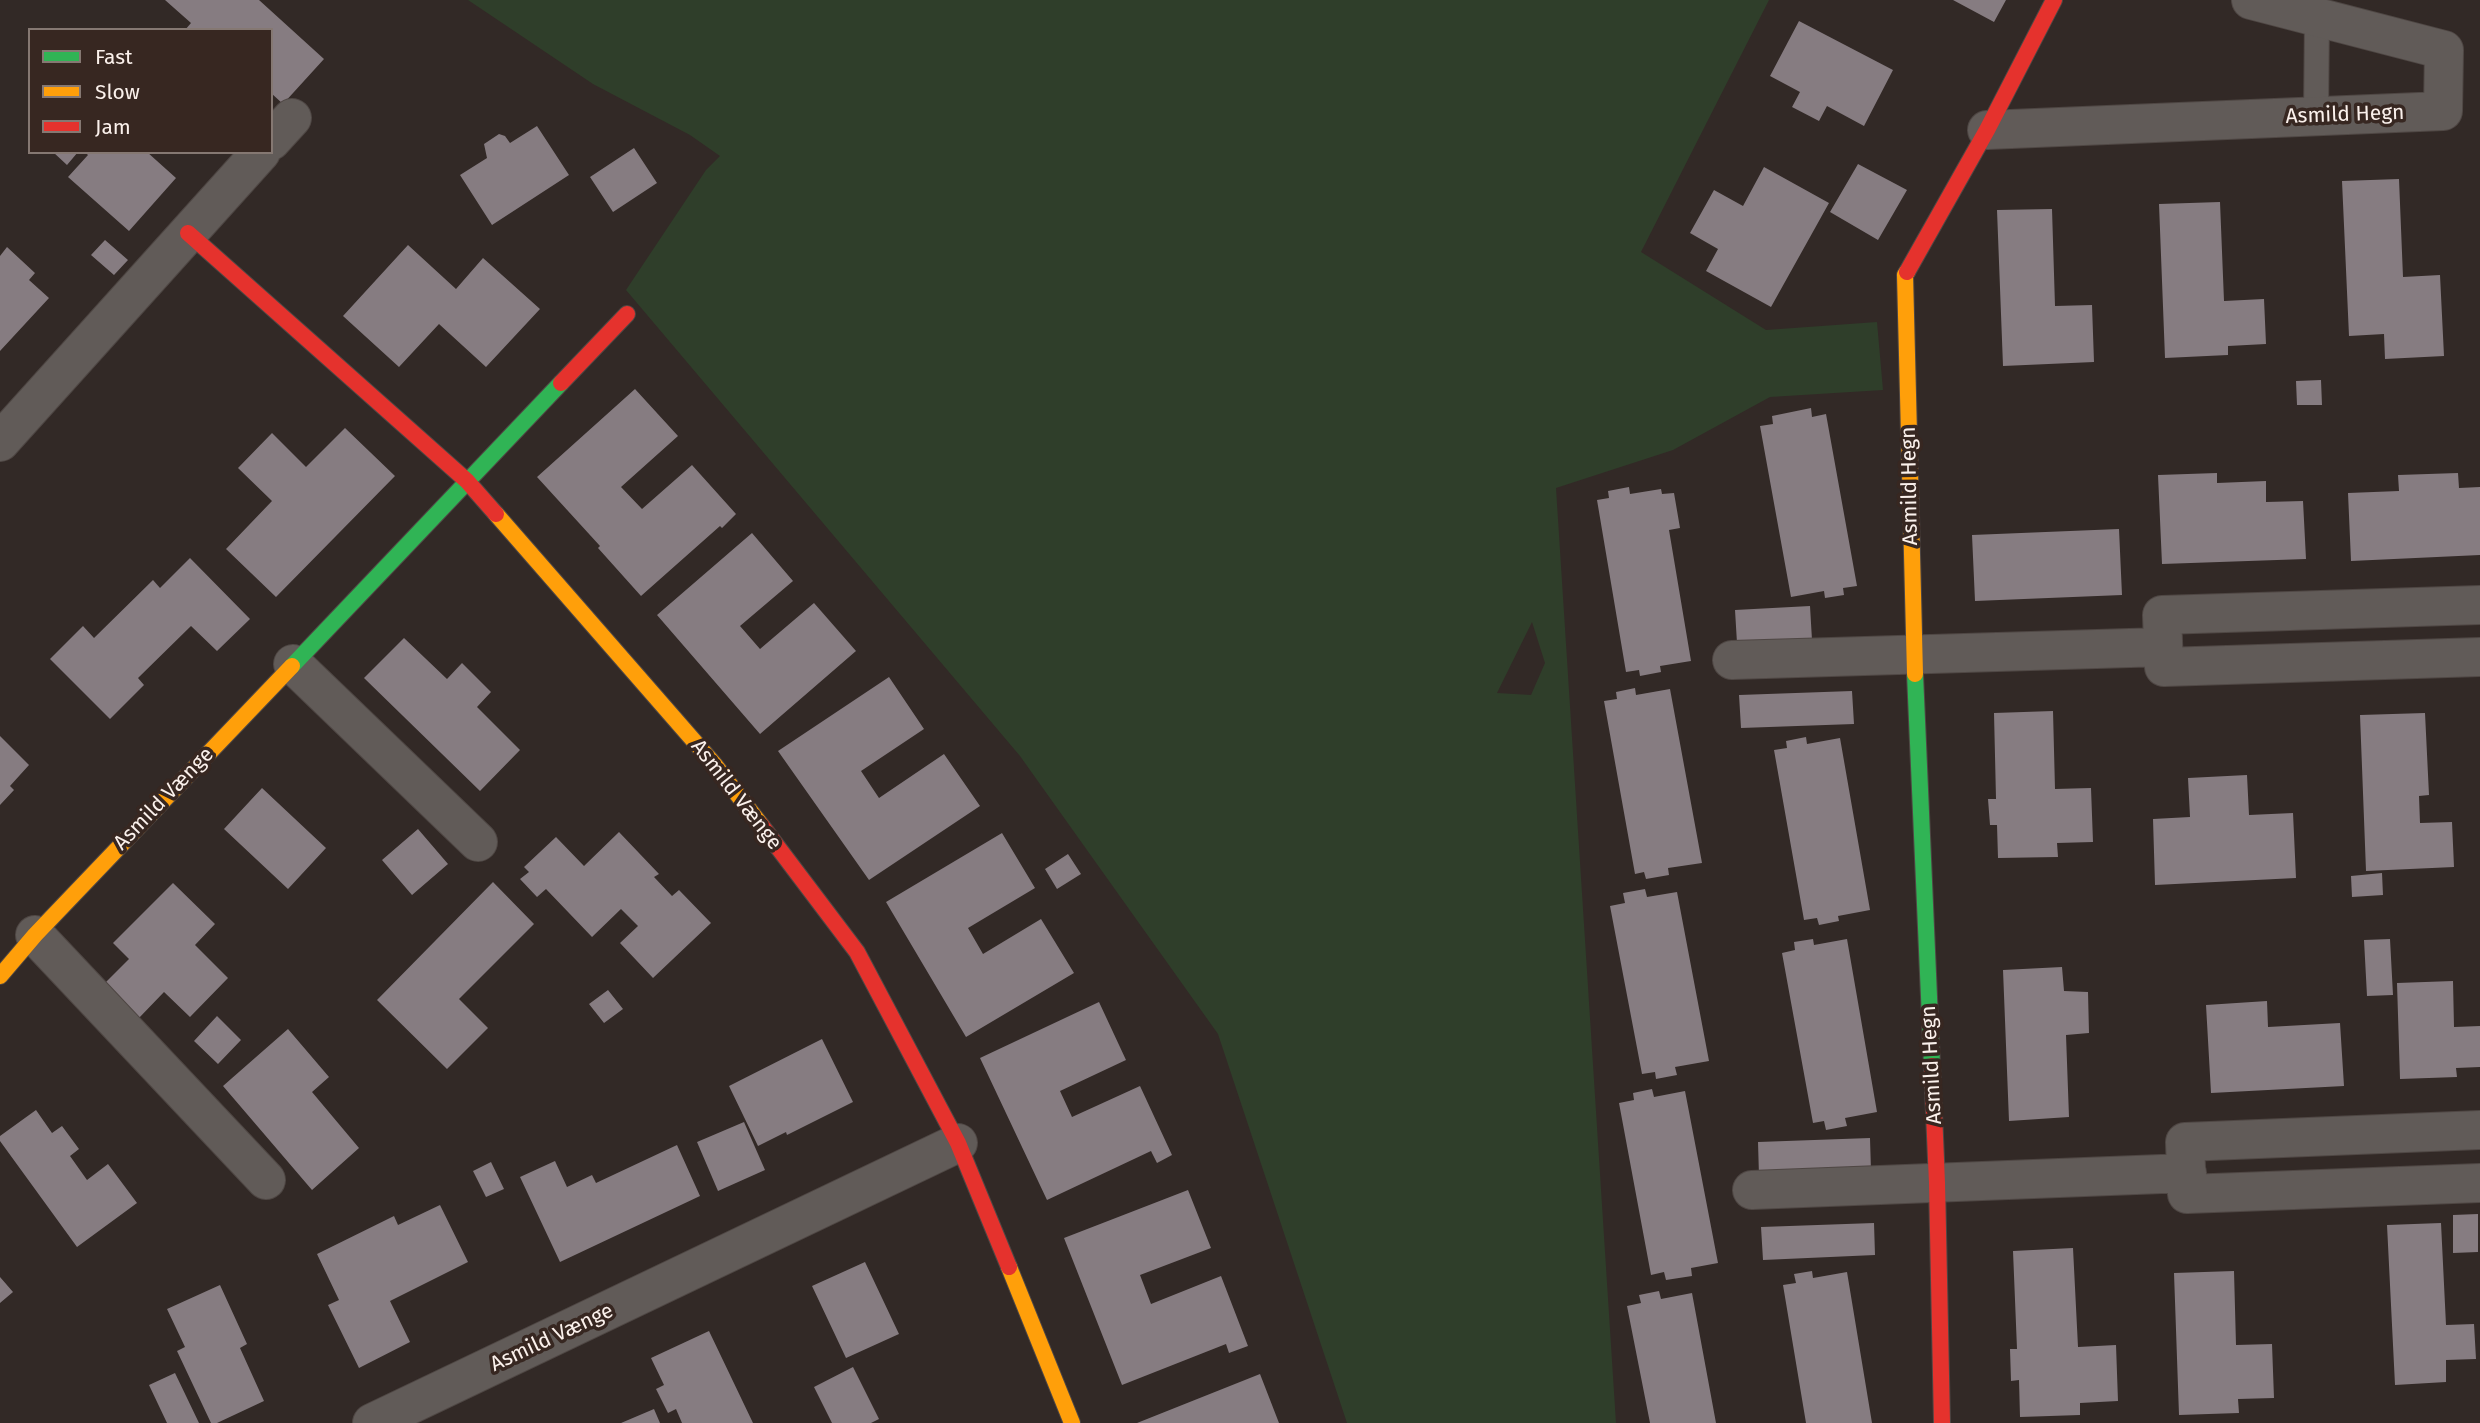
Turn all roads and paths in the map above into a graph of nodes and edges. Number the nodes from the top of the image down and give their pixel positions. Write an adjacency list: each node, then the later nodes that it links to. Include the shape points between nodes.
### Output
1 (2054, 0): 5 (street, Asmild Hegn)
2 (2251, 0): 3 (street, Asmild Hegn)
3 (2317, 17): 4 (lane); 4 (street, Asmild Hegn, via 2444,50 2443,111)
4 (2316, 116): 5 (street, Asmild Hegn)
5 (1987, 130): 13 (street, Asmild Hegn, via 1905,275)
6 (259, 154): 7 (street)
7 (188, 233): 9 (street); 10 (street, Asmild Vænge)
8 (627, 314): 10 (street, Asmild Vænge)
9 (0, 442)
10 (467, 481): 16 (street, Asmild Vænge); 21 (street, Asmild Vænge, via 714,764 857,952)
11 (2480, 605): 12 (street, via 2162,615)
12 (2163, 646): 13 (street); 14 (street, via 2164,667)
13 (1914, 654): 15 (street); 24 (street, Asmild Hegn)
14 (2480, 657)
15 (1732, 660)
16 (293, 664): 17 (street); 18 (street, Asmild Vænge)
17 (478, 842)
18 (35, 935): 19 (street, Asmild Vænge); 23 (street)
19 (0, 976)
20 (2480, 1130): 22 (street, via 2185,1142)
21 (958, 1143): 27 (street, Asmild Vænge); 28 (street, Asmild Vænge)
22 (2187, 1173): 24 (street); 25 (street, via 2188,1194)
23 (266, 1180)
24 (1937, 1183): 26 (street); 29 (street, Asmild Hegn)
25 (2480, 1183)
26 (1752, 1190)
27 (372, 1423)
28 (1072, 1423)
29 (1942, 1423)

